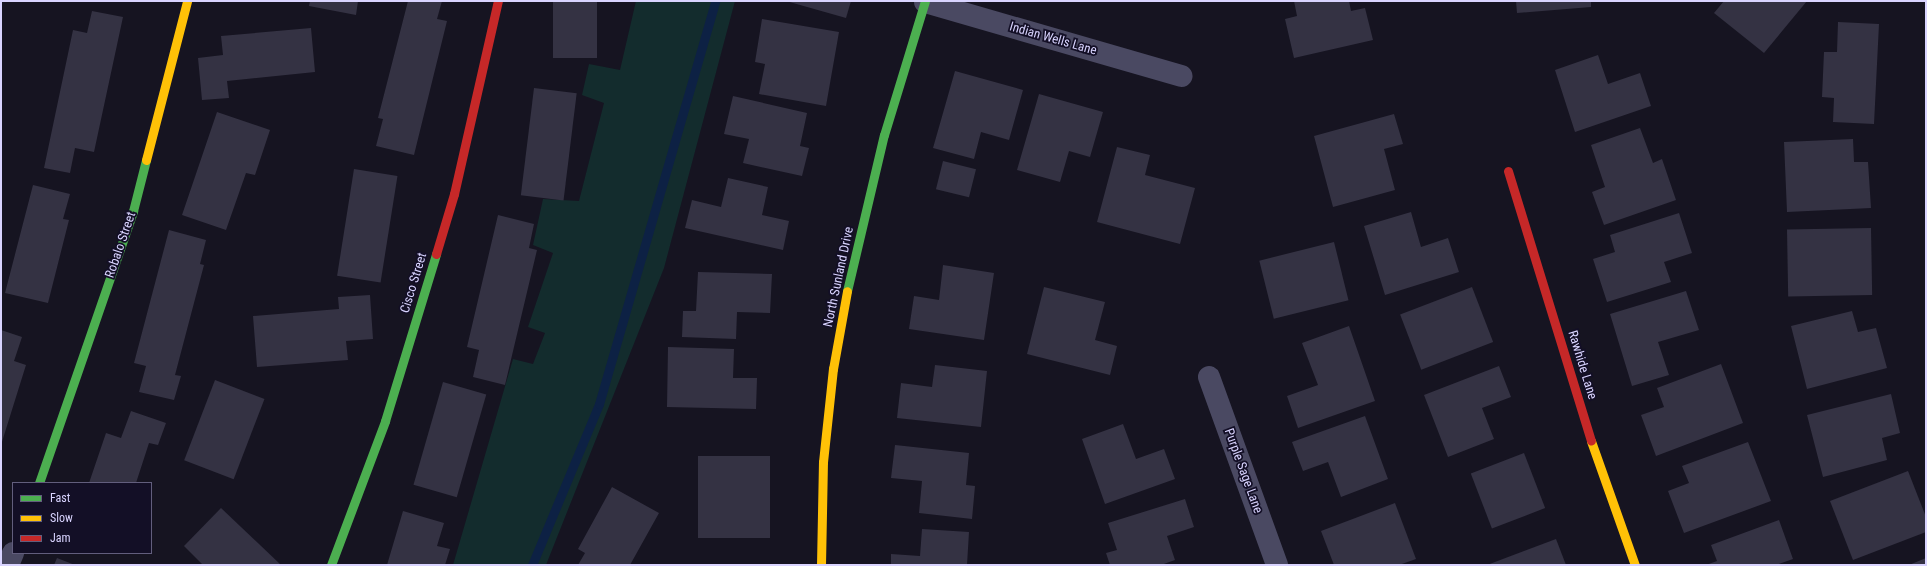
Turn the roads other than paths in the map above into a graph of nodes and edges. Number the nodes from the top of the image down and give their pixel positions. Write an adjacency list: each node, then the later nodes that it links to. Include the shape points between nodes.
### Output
1 (187, 1): 7 (street, Robalo Street, via 133,211)
2 (498, 1): 10 (street, Cisco Street, via 454,194 386,421)
3 (925, 1): 4 (street, Indian Wells Lane); 11 (street, North Sunland Drive, via 884,135 848,288 833,369 823,462)
4 (1182, 76)
5 (1508, 171): 13 (street, Rawhide Lane, via 1602,476)
6 (1209, 377): 12 (street, Purple Sage Lane)
7 (39, 482)
8 (13, 554): 9 (street)
9 (8, 565)
10 (331, 565)
11 (821, 565)
12 (1277, 565)
13 (1635, 565)

